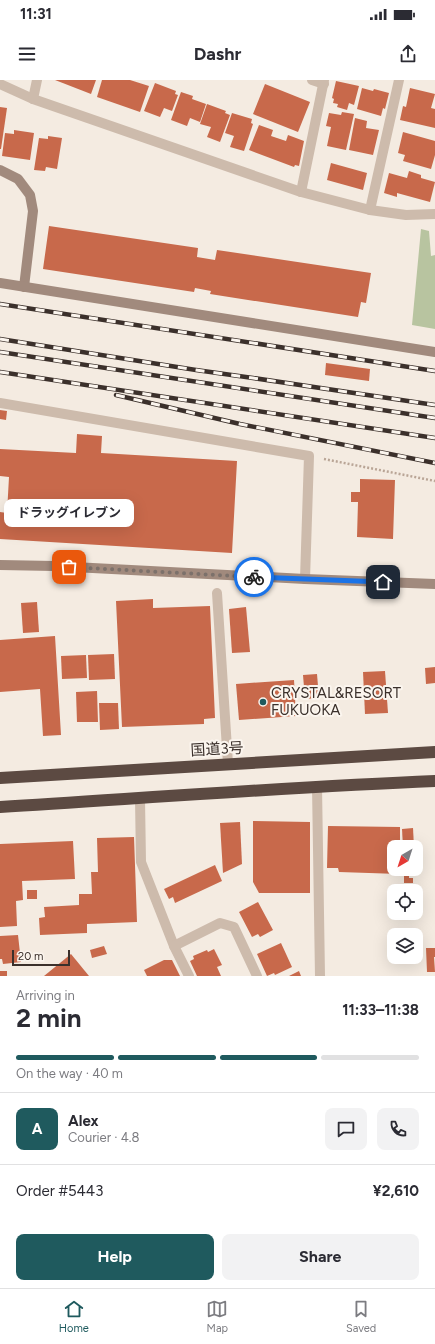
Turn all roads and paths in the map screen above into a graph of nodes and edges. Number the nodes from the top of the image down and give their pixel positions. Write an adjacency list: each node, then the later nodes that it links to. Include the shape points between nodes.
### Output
1 (37, 80): 6 (street)
2 (312, 80): 4 (street)
3 (399, 80): 9 (street)
4 (324, 82): 8 (street)
5 (0, 84): 6 (street)
6 (33, 99): 8 (street)
7 (0, 170): 12 (street, via 18,179 30,195 33,211)
8 (301, 192): 9 (street)
9 (370, 210): 10 (street, via 406,215)
10 (435, 214)
11 (0, 283): 12 (street)
12 (24, 287): 13 (street)
13 (435, 352)
14 (0, 403): 15 (street)
15 (309, 456): 16 (path); 18 (street)
16 (435, 481)
17 (0, 565): 18 (street)
18 (305, 579): 19 (street)
19 (435, 584)
20 (216, 593): 22 (street)
21 (435, 752): 22 (highway, 国道3号)
22 (228, 764): 23 (highway, 国道3号)
23 (0, 778)
24 (435, 781): 25 (highway)
25 (317, 786): 26 (highway); 31 (street)
26 (140, 799): 27 (highway); 28 (street, via 141,862)
27 (0, 807)
28 (174, 946): 29 (street); 30 (street, via 220,923 234,927)
29 (190, 976)
30 (257, 976)
31 (320, 976)

